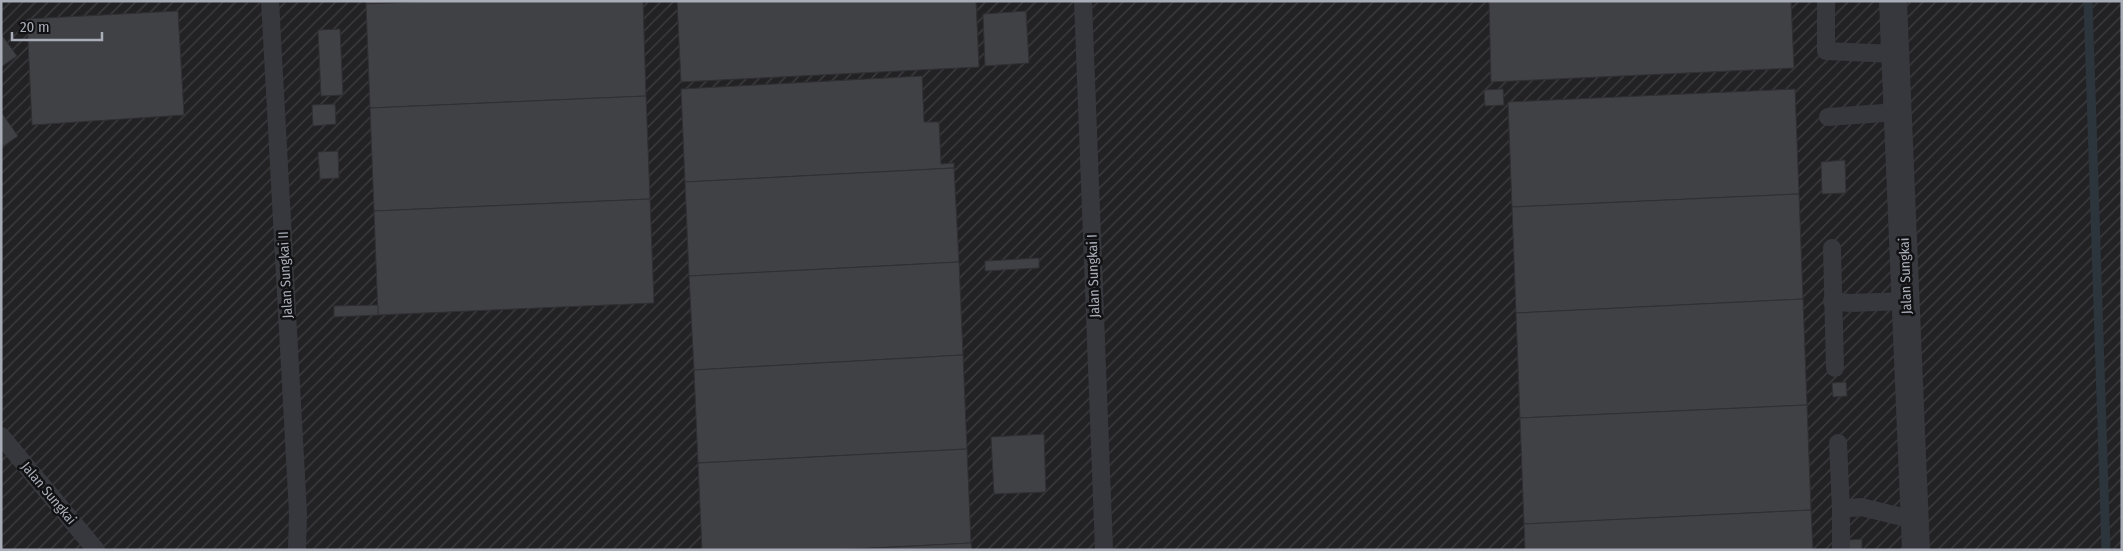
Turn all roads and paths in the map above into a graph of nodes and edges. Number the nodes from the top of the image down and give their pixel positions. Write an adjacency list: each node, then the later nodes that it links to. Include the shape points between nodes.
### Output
1 (270, 1): 17 (lane, Jalan Sungkai II, via 298,513)
2 (1083, 1): 18 (lane, Jalan Sungkai I)
3 (1893, 1): 5 (street, Jalan Sungkai)
4 (1826, 2): 5 (lane, via 1826,51)
5 (1895, 54): 6 (street, Jalan Sungkai)
6 (1898, 112): 7 (lane); 10 (street, Jalan Sungkai)
7 (1828, 117)
8 (1832, 248): 9 (lane)
9 (1832, 301): 10 (lane); 11 (lane)
10 (1906, 301): 15 (street, Jalan Sungkai)
11 (1835, 368)
12 (1, 436): 16 (lane, Jalan Sungkai)
13 (1838, 443): 14 (lane)
14 (1841, 509): 15 (lane, via 1861,506); 19 (lane)
15 (1915, 520): 20 (street, Jalan Sungkai)
16 (96, 550)
17 (297, 550)
18 (1104, 550)
19 (1841, 550)
20 (1916, 550)

